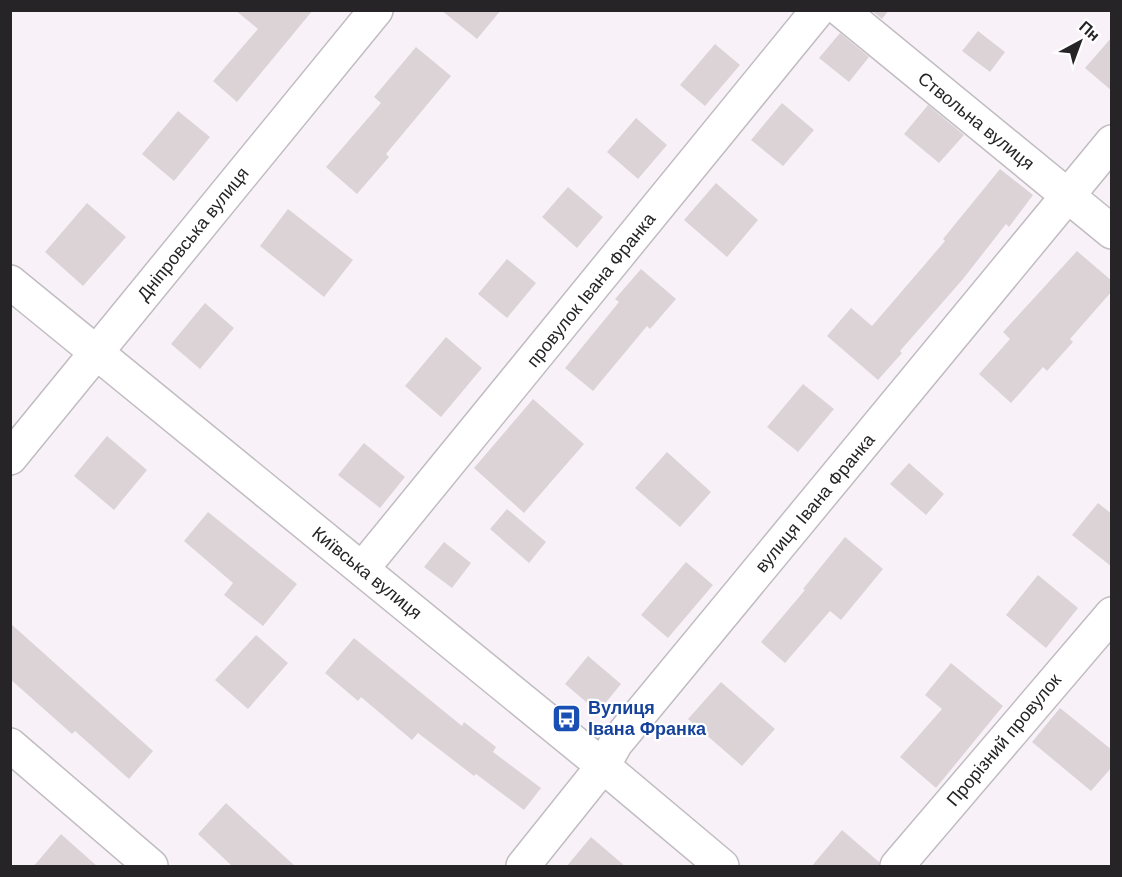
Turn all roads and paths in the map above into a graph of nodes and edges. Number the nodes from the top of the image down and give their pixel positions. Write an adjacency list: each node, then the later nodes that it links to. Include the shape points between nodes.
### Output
1 (376, 10): 8 (street, Дніпровська вулиця)
2 (818, 10): 10 (street, провулок Івана Франка)
3 (841, 10): 5 (street, Ствольна вулиця)
4 (1112, 142): 5 (street, вулиця Івана Франка)
5 (1068, 197): 6 (street, Ствольна вулиця); 13 (street, вулиця Івана Франка, via 616,743)
6 (1112, 232)
7 (10, 282): 8 (street, Київська вулиця)
8 (97, 354): 9 (street, Дніпровська вулиця); 10 (street, Київська вулиця)
9 (10, 458)
10 (362, 569): 13 (street, Київська вулиця)
11 (1112, 614): 17 (street, Прорізний провулок)
12 (10, 745): 14 (street)
13 (603, 766): 15 (street, вулиця Івана Франка); 16 (street, Київська вулиця)
14 (151, 867)
15 (523, 867)
16 (722, 867)
17 (897, 867)

